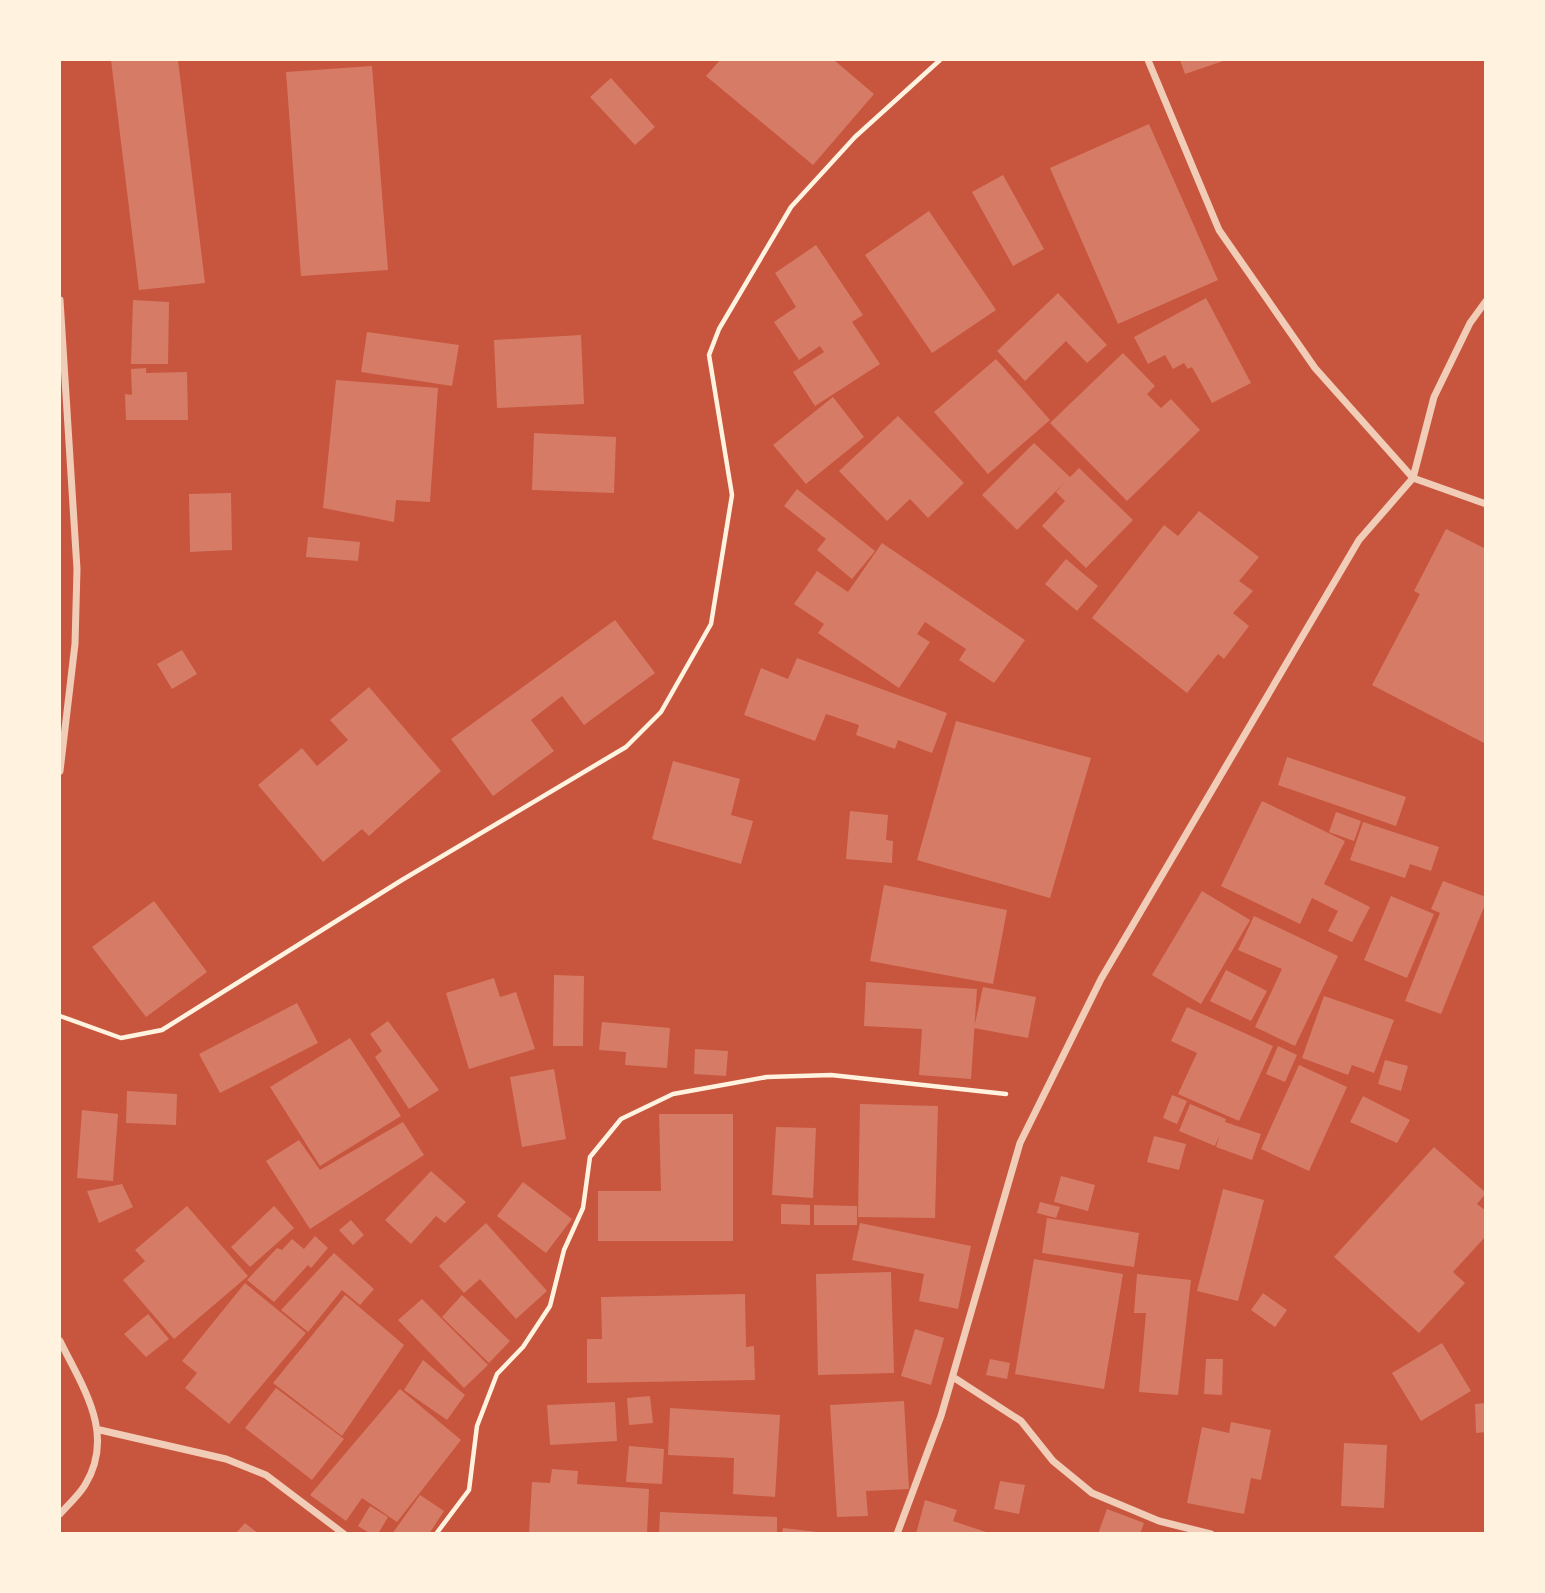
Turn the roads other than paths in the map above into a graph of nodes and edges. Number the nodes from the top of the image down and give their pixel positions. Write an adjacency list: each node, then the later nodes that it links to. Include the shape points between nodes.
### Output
1 (1148, 60): 4 (street, via 1219,230 1315,368)
2 (60, 300): 6 (street, via 77,569 75,644)
3 (1486, 301): 4 (street, via 1470,323 1434,397)
4 (1412, 478): 5 (street); 8 (street, via 1359,540 1101,979 1020,1143)
5 (1486, 504)
6 (60, 771)
7 (60, 1341): 9 (street)
8 (953, 1377): 12 (street); 13 (street, via 1021,1421 1053,1461 1092,1493 1159,1521)
9 (100, 1430): 10 (street, via 98,1453 85,1485); 11 (street, via 226,1459 266,1475)
10 (60, 1514)
11 (344, 1534)
12 (897, 1534)
13 (1211, 1534)

